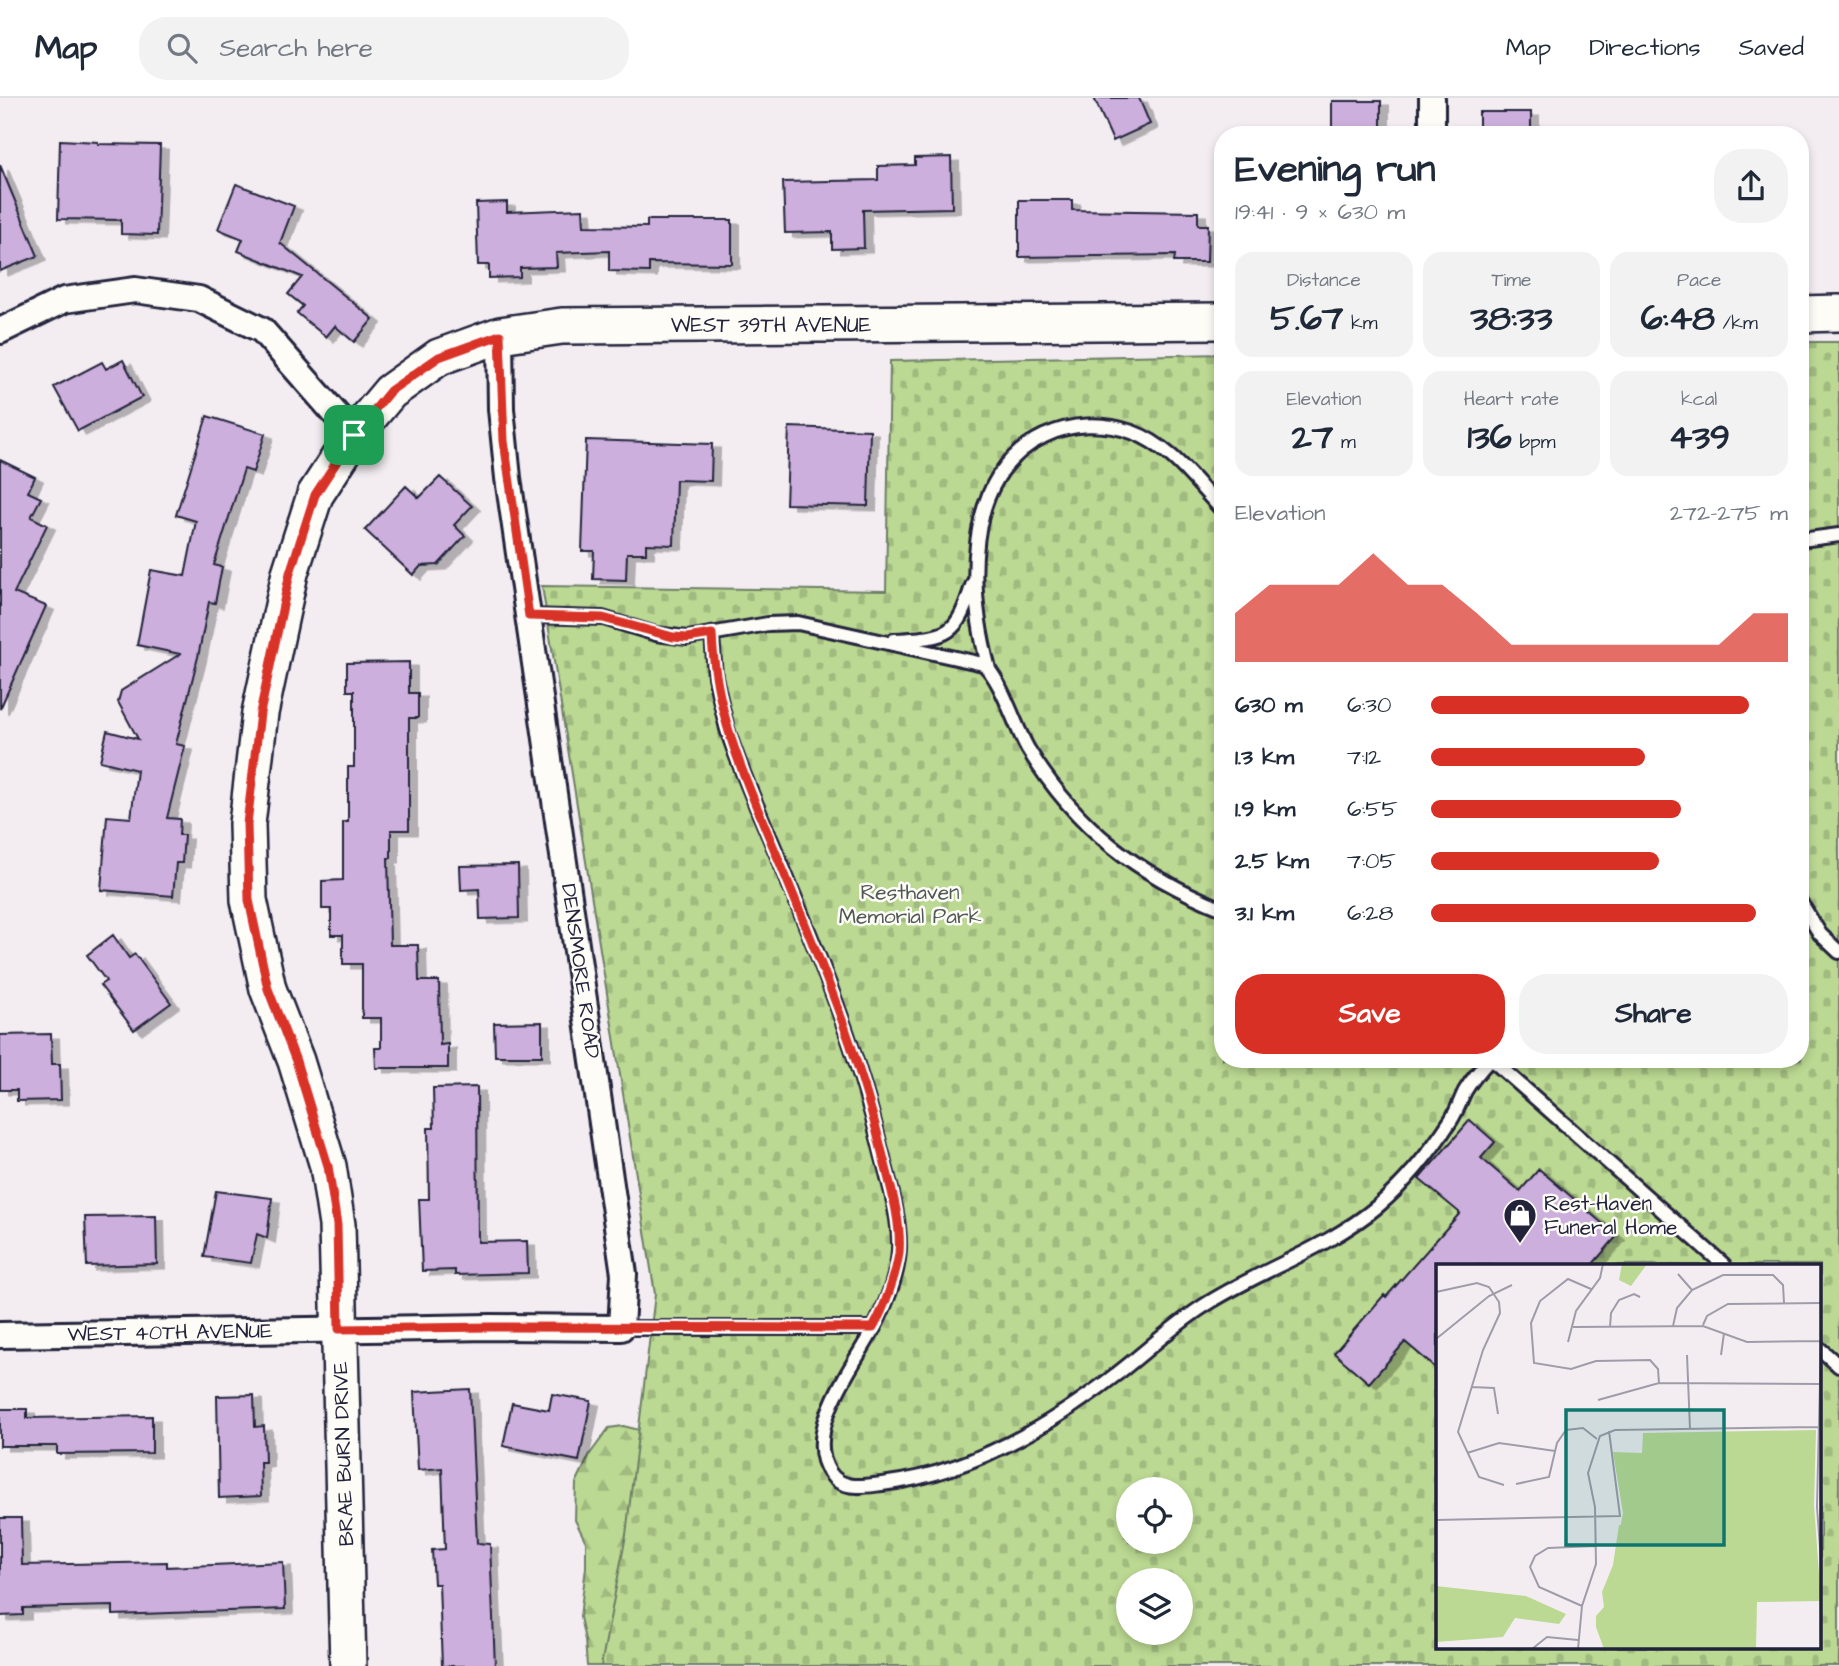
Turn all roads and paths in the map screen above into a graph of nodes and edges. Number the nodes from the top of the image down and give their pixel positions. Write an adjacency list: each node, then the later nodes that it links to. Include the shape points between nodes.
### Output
1 (1432, 98): 2 (street)
2 (1432, 126)
3 (1839, 313): 4 (street)
4 (1809, 314)
5 (1214, 321): 7 (street, WEST 39TH AVENUE, via 562,326)
6 (0, 331): 8 (street, via 64,300 135,290 199,299 262,330)
7 (500, 335): 8 (street, WEST 39TH AVENUE, via 439,357 390,391); 13 (street, DENSMORE ROAD, via 504,441)
8 (354, 435): 25 (street, BRAE BURN DRIVE, via 315,495 290,573 260,713 247,824 249,900 268,989 328,1166 337,1225)
9 (1214, 502): 12 (lane, via 1167,452 1133,432 1089,424 1055,430 1015,456 995,479 985,502)
10 (1839, 535): 11 (lane)
11 (1809, 539)
12 (976, 572): 15 (lane, via 964,611 950,631 922,639); 16 (lane, via 979,632)
13 (529, 616): 14 (lane, via 603,618 673,637); 23 (street, DENSMORE ROAD, via 624,1273)
14 (712, 634): 15 (lane, via 797,623); 24 (lane, via 715,677 730,738 847,1033 887,1172 899,1251 897,1268)
15 (880, 641): 16 (lane)
16 (989, 669): 17 (lane, via 1027,748 1076,815 1117,852 1155,877)
17 (1214, 905)
18 (1809, 916): 19 (lane)
19 (1839, 952)
20 (1482, 1068): 24 (lane, via 1425,1157 1377,1206 1302,1255 1205,1304 1075,1405 981,1456 943,1471 892,1482 848,1486 835,1480 823,1452 828,1414)
21 (1500, 1068): 22 (lane)
22 (1723, 1264)
23 (621, 1328): 24 (lane); 25 (street)
24 (873, 1328)
25 (339, 1329): 26 (street, WEST 40TH AVENUE); 29 (street, BRAE BURN DRIVE)
26 (0, 1335)
27 (1822, 1351): 28 (lane)
28 (1839, 1366)
29 (348, 1666)

